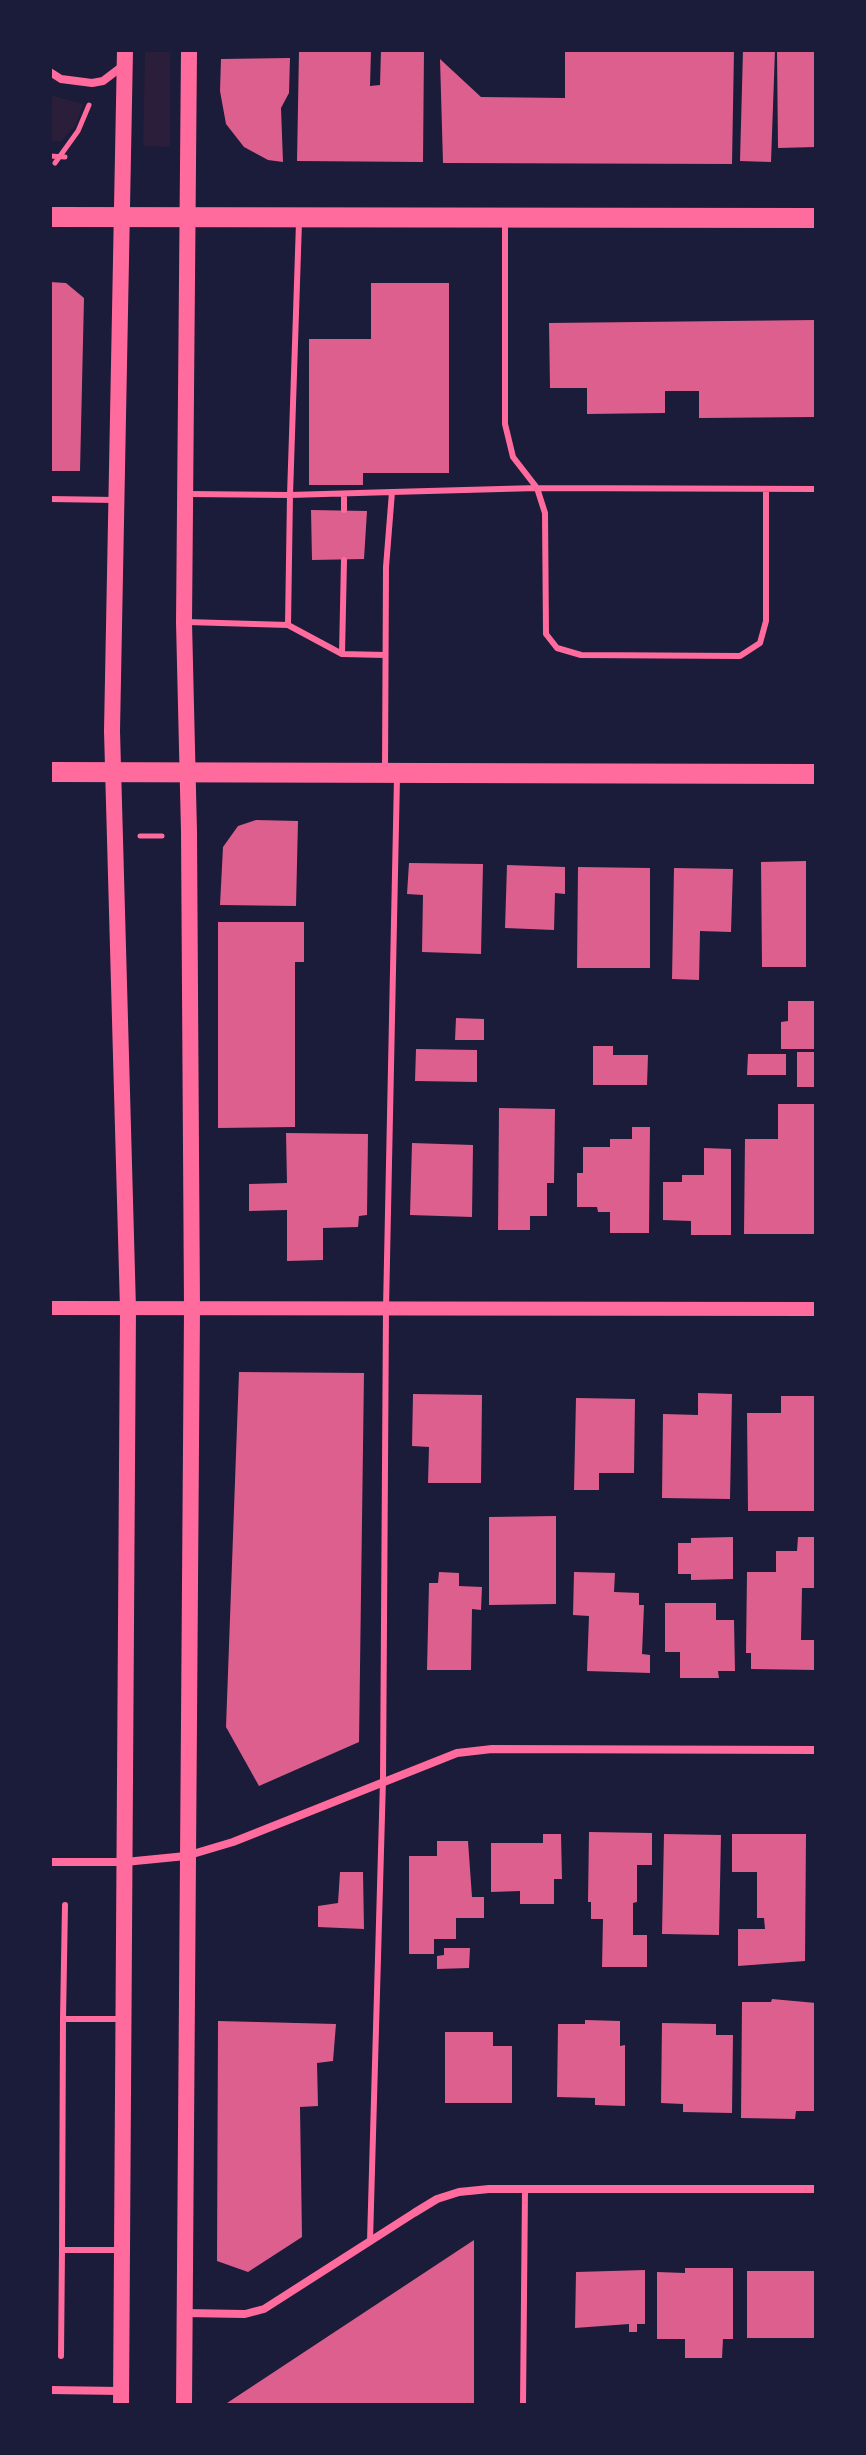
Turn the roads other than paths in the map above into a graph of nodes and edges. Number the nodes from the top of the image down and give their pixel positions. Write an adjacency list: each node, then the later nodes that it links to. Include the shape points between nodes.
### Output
1 (189, 50): 9 (main road)
2 (125, 57): 3 (street, via 103,81 61,79); 7 (main road)
3 (50, 72)
4 (50, 217): 7 (main road)
5 (505, 217): 6 (main road); 8 (main road); 10 (lane, via 505,424 513,457)
6 (816, 218)
7 (120, 219): 9 (main road); 18 (main road)
8 (299, 219): 9 (main road); 15 (lane)
9 (188, 220): 14 (main road)
10 (537, 488): 11 (lane); 11 (lane, via 545,513 546,634 557,648 581,655 724,656 740,656 760,643 766,621); 13 (lane)
11 (766, 489): 12 (lane)
12 (816, 489)
13 (392, 492): 16 (lane); 24 (lane)
14 (185, 494): 15 (lane); 21 (main road)
15 (290, 495): 16 (lane); 22 (lane)
16 (344, 496): 19 (lane)
17 (50, 499): 18 (lane)
18 (115, 500): 28 (main road)
19 (344, 510)
20 (344, 560): 23 (lane)
21 (184, 622): 22 (lane); 26 (main road)
22 (288, 625): 23 (lane)
23 (342, 654): 24 (lane)
24 (385, 655): 27 (lane)
25 (50, 772): 28 (main road)
26 (186, 773): 27 (main road); 28 (main road); 33 (main road)
27 (391, 773): 29 (main road); 31 (lane)
28 (112, 774): 32 (main road)
29 (816, 774)
30 (50, 1308): 32 (street)
31 (386, 1308): 33 (street); 34 (street); 36 (lane)
32 (128, 1309): 33 (street); 39 (main road)
33 (192, 1309): 37 (main road)
34 (816, 1309)
35 (816, 1750): 36 (street, via 492,1749 457,1753)
36 (383, 1780): 37 (street); 45 (lane)
37 (186, 1856): 39 (street); 48 (main road)
38 (50, 1862): 39 (street)
39 (125, 1862): 42 (main road)
40 (65, 1905): 41 (lane)
41 (63, 2019): 42 (lane); 46 (lane)
42 (124, 2019): 47 (main road)
43 (525, 2189): 44 (street); 45 (street, via 459,2192 437,2199); 53 (lane)
44 (816, 2189)
45 (370, 2241): 48 (street, via 264,2309)
46 (62, 2250): 47 (lane); 49 (lane)
47 (122, 2250): 51 (main road)
48 (184, 2313): 52 (main road)
49 (61, 2356)
50 (50, 2390): 51 (street)
51 (121, 2398)
52 (184, 2405)
53 (523, 2405)

